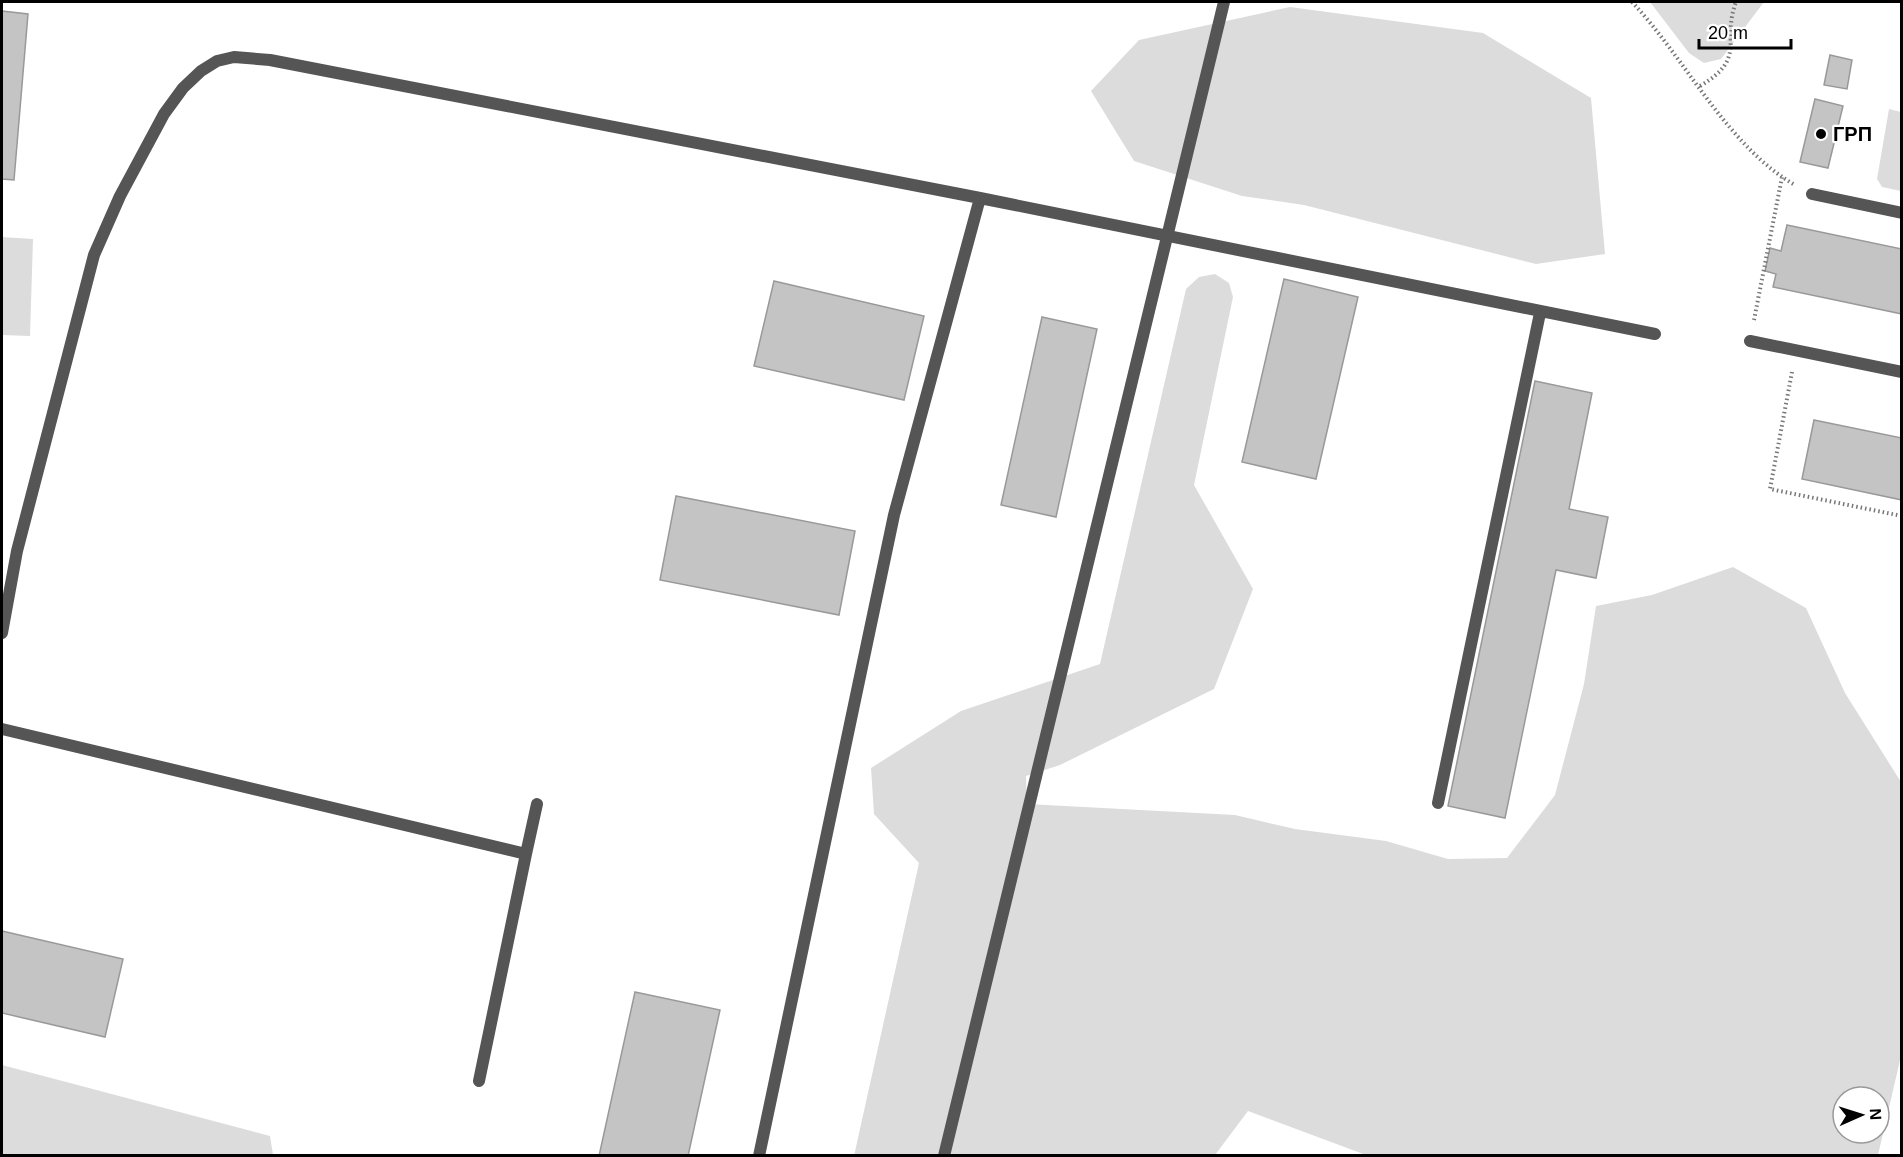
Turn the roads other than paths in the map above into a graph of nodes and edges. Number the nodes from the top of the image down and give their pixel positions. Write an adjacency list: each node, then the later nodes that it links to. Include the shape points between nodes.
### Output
1 (1224, 2): 5 (lane)
2 (1812, 194): 4 (lane)
3 (980, 198): 5 (lane); 10 (lane, via 270,60 234,57 217,61 183,88 164,114 129,177 94,255 17,551); 16 (lane, via 894,515)
4 (1902, 213)
5 (1166, 235): 6 (lane); 17 (lane)
6 (1540, 313): 7 (lane); 12 (lane)
7 (1655, 334)
8 (1750, 341): 9 (lane)
9 (1902, 372)
10 (2, 633)
11 (2, 729): 14 (lane)
12 (1438, 803)
13 (537, 804): 14 (lane)
14 (526, 854): 15 (lane)
15 (479, 1081)
16 (759, 1155)
17 (944, 1155)

